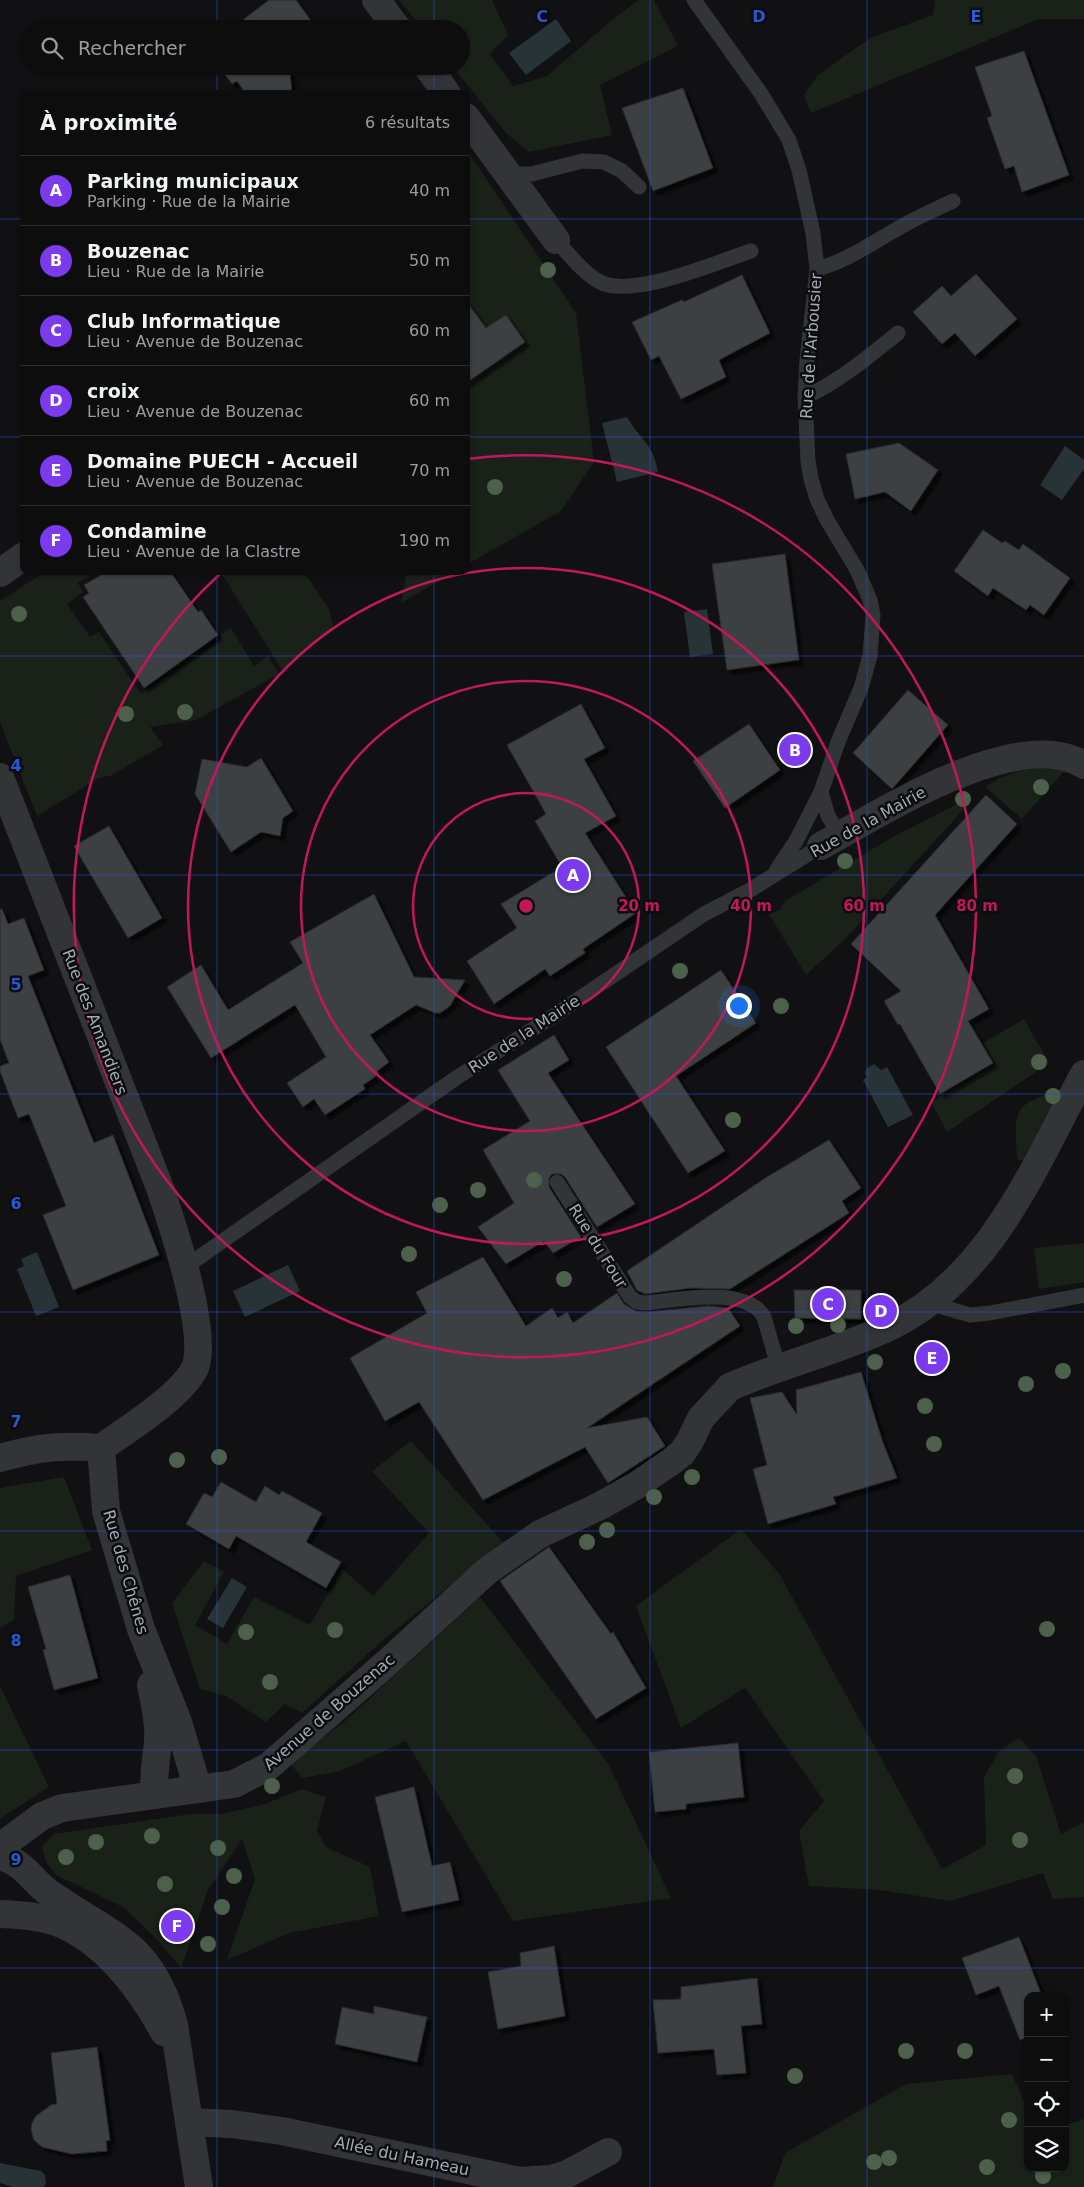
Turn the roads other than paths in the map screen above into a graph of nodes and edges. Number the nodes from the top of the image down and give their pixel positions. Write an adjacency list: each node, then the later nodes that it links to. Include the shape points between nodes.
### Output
1 (376, 0): 3 (street)
2 (694, 0): 12 (lane, Rue de l'Arbousier, via 762,95 789,140 809,215)
3 (391, 20)
4 (434, 75): 5 (street)
5 (445, 90)
6 (470, 123): 7 (street)
7 (509, 174): 8 (lane, via 532,174 582,161 604,162 622,171); 10 (street)
8 (639, 187)
9 (953, 201): 12 (lane, via 838,263)
10 (556, 240): 11 (lane, via 601,283 622,287 657,282)
11 (751, 251)
12 (817, 269): 14 (lane, Rue de l'Arbousier)
13 (898, 333): 14 (lane, via 845,375)
14 (805, 397): 19 (lane, Rue de l'Arbousier, via 811,479 827,520 857,570 873,615 870,656 861,688)
15 (20, 559): 16 (street)
16 (0, 573)
17 (1084, 765): 20 (street, Rue de la Mairie, via 1051,754 996,760 938,783)
18 (0, 777): 24 (street, Rue des Amandiers, via 160,1188)
19 (821, 792): 20 (lane); 21 (lane, Rue de l'Arbousier, via 796,841)
20 (831, 840): 21 (lane, Rue de la Mairie)
21 (772, 876): 24 (lane, Rue de la Mairie, via 704,914 456,1078)
22 (1084, 1074): 26 (street, via 990,1241 964,1272)
23 (557, 1182): 27 (lane, Rue du Four, via 630,1297 645,1303 717,1297 750,1304 764,1317)
24 (184, 1268): 28 (street, via 200,1343 194,1369 151,1411)
25 (1084, 1295): 26 (lane, via 990,1313 970,1314)
26 (929, 1303): 27 (street, via 890,1326 845,1346)
27 (779, 1369): 31 (street, Avenue de Bouzenac, via 730,1387 701,1418 682,1453 672,1461 637,1485 540,1534 487,1571 269,1766 234,1784)
28 (101, 1448): 29 (street, via 33,1448); 30 (street, Rue des Chênes, via 106,1511)
29 (0, 1458)
30 (141, 1629): 31 (street, Rue des Chênes, via 178,1722); 32 (street, via 158,1722 152,1777)
31 (198, 1789): 32 (street, Avenue de Bouzenac)
32 (155, 1795): 33 (street, Avenue de Bouzenac, via 62,1808)
33 (25, 1828): 34 (street, Avenue de Bouzenac); 36 (street, via 22,1848)
34 (0, 1847)
35 (0, 1856): 36 (street, via 23,1867)
36 (36, 1879): 40 (street, via 50,1894 110,1930 148,1964 168,2003)
37 (0, 1903): 39 (street)
38 (0, 1914): 39 (street)
39 (30, 1916): 40 (street, via 63,1924 110,1958 150,2007)
40 (181, 2070): 41 (street)
41 (189, 2122): 42 (street, Allée du Hameau, via 282,2130 520,2182 567,2174); 43 (street)
42 (608, 2152)
43 (199, 2187)

